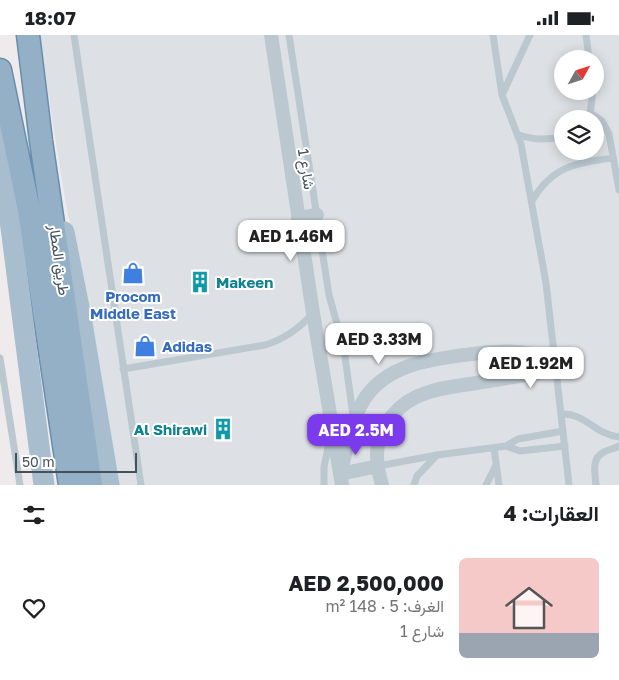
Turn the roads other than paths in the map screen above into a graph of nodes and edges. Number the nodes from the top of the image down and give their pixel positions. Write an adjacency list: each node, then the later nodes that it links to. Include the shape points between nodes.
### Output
1 (28, 35): 15 (highway, طريق المطار)
2 (74, 35): 24 (lane)
3 (271, 35): 20 (street, شارع 1)
4 (289, 35): 19 (lane)
5 (493, 35): 10 (lane)
6 (530, 35): 10 (lane)
7 (586, 35): 8 (lane)
8 (588, 50)
9 (0, 70): 11 (highway, طريق المطار)
10 (502, 95): 13 (lane)
11 (8, 116): 39 (main road, via 6,144 10,219); 40 (highway, طريق المطار, via 29,210)
12 (604, 123): 16 (lane)
13 (519, 135): 14 (lane, via 533,140); 18 (lane)
14 (554, 138)
15 (42, 141): 41 (highway, طريق المطار); 42 (main road, via 56,189 81,317)
16 (613, 158): 17 (lane); 18 (lane, via 566,167 546,182)
17 (619, 190)
18 (532, 202): 23 (lane, via 546,283)
19 (317, 215): 20 (street); 26 (lane, via 329,295 344,349)
20 (298, 218): 21 (street, شارع 1)
21 (313, 313): 24 (lane, via 303,325 279,341); 27 (street, شارع 1)
22 (0, 358): 38 (lane)
23 (555, 365): 25 (lane); 26 (street, via 540,355 512,350 412,364 378,384 365,399); 36 (street, via 417,396 396,411 383,430 377,453)
24 (123, 369): 43 (lane)
25 (561, 414): 28 (lane); 29 (lane, via 576,415 597,430)
26 (354, 421): 37 (street)
27 (332, 427): 37 (street, شارع 1); 44 (lane)
28 (563, 431): 30 (lane); 32 (lane, via 513,440)
29 (619, 437)
30 (565, 445): 32 (lane, via 520,451); 49 (lane)
31 (619, 446): 50 (lane, via 598,457)
32 (506, 447): 33 (lane)
33 (494, 448): 34 (lane); 35 (lane)
34 (438, 455): 36 (lane); 46 (lane, via 417,476)
35 (496, 465): 47 (lane); 48 (lane)
36 (378, 466): 37 (street); 45 (street)
37 (341, 480)
38 (20, 485)
39 (44, 485)
40 (70, 485)
41 (91, 485)
42 (109, 485)
43 (141, 485)
44 (324, 485)
45 (382, 485)
46 (414, 485)
47 (486, 485)
48 (499, 485)
49 (569, 485)
50 (596, 485)

